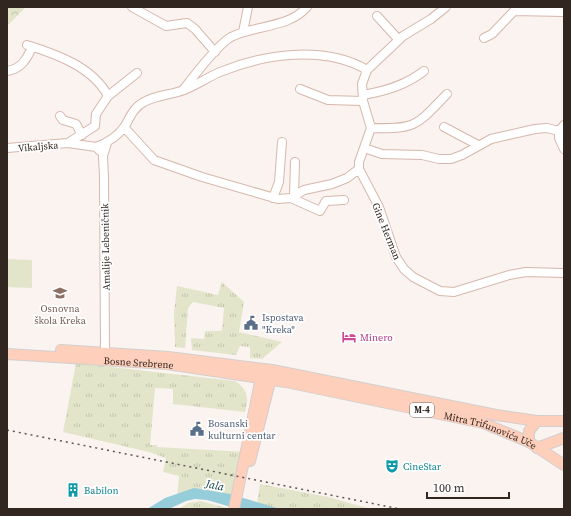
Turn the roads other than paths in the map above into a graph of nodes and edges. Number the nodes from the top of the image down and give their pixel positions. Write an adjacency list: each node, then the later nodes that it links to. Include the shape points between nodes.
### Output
1 (132, 7): 12 (street, via 166,26 187,23)
2 (248, 7): 9 (street)
3 (307, 7): 9 (street, via 287,21)
4 (446, 7): 11 (street, via 431,20)
5 (561, 7): 6 (street)
6 (554, 12): 7 (street); 10 (street, via 514,11 492,34)
7 (564, 12)
8 (377, 16): 11 (street)
9 (243, 32): 12 (street, via 228,38)
10 (484, 38)
11 (399, 40): 13 (street)
12 (215, 52): 18 (street)
13 (367, 70): 18 (street, via 352,62 313,54 261,58 218,73); 21 (street, via 362,84)
14 (7, 71): 20 (street, via 15,70 26,60 30,46 78,66 103,87)
15 (424, 71): 21 (street, via 393,89)
16 (137, 73): 20 (street, Vikaljska)
17 (300, 89): 21 (street, via 328,100)
18 (182, 91): 23 (street, via 143,102 133,111)
19 (447, 94): 25 (street, via 419,122 408,127)
20 (108, 96): 27 (street, Vikaljska, via 96,114 95,126)
21 (363, 98): 25 (street)
22 (60, 116): 27 (street, via 63,120 76,124)
23 (124, 127): 30 (street); 40 (street, via 154,160)
24 (444, 127): 31 (street)
25 (371, 128): 34 (street)
26 (561, 128): 31 (street, via 535,129 491,139); 35 (street, via 559,138)
27 (82, 135): 29 (street, Vikaljska)
28 (282, 142): 40 (street, via 279,182)
29 (68, 143): 32 (street, Vikaljska); 33 (street, Vikaljska)
30 (107, 143): 32 (street); 36 (street, Amalije Lebeničnik)
31 (478, 145): 34 (street, via 462,156 439,160 422,155 382,154)
32 (96, 147): 36 (street)
33 (7, 148)
34 (364, 148): 38 (street)
35 (564, 149)
36 (103, 156): 44 (street, Amalije Lebeničnik)
37 (294, 162): 39 (street)
38 (358, 169): 39 (street, via 348,178 304,190); 42 (street, Gine Herman, via 379,207 396,258 413,277 440,290 454,292 488,280 526,272)
39 (293, 197): 40 (street); 41 (street, via 320,210 326,202)
40 (273, 198)
41 (344, 200)
42 (564, 273)
43 (7, 348): 44 (main road, Bosne Srebrene / M-4)
44 (105, 352): 46 (main road, Bosne Srebrene / M-4, via 168,356)
45 (7, 354): 46 (main road, Bosne Srebrene / M-4, via 174,364)
46 (267, 374): 47 (main road, Mitra Trifunovića Uče / M-4); 50 (main road, Mitra Trifunovića Uče / M-4, via 468,420 507,432); 52 (main road)
47 (537, 421): 48 (main road, Mitra Trifunovića Uče / M-4); 50 (main road, via 529,431)
48 (564, 421)
49 (564, 438): 50 (main road)
50 (533, 445): 51 (main road, Mitra Trifunovića Uče / M-4)
51 (564, 465)
52 (242, 484): 53 (main road); 54 (main road)
53 (234, 509)
54 (240, 509)

